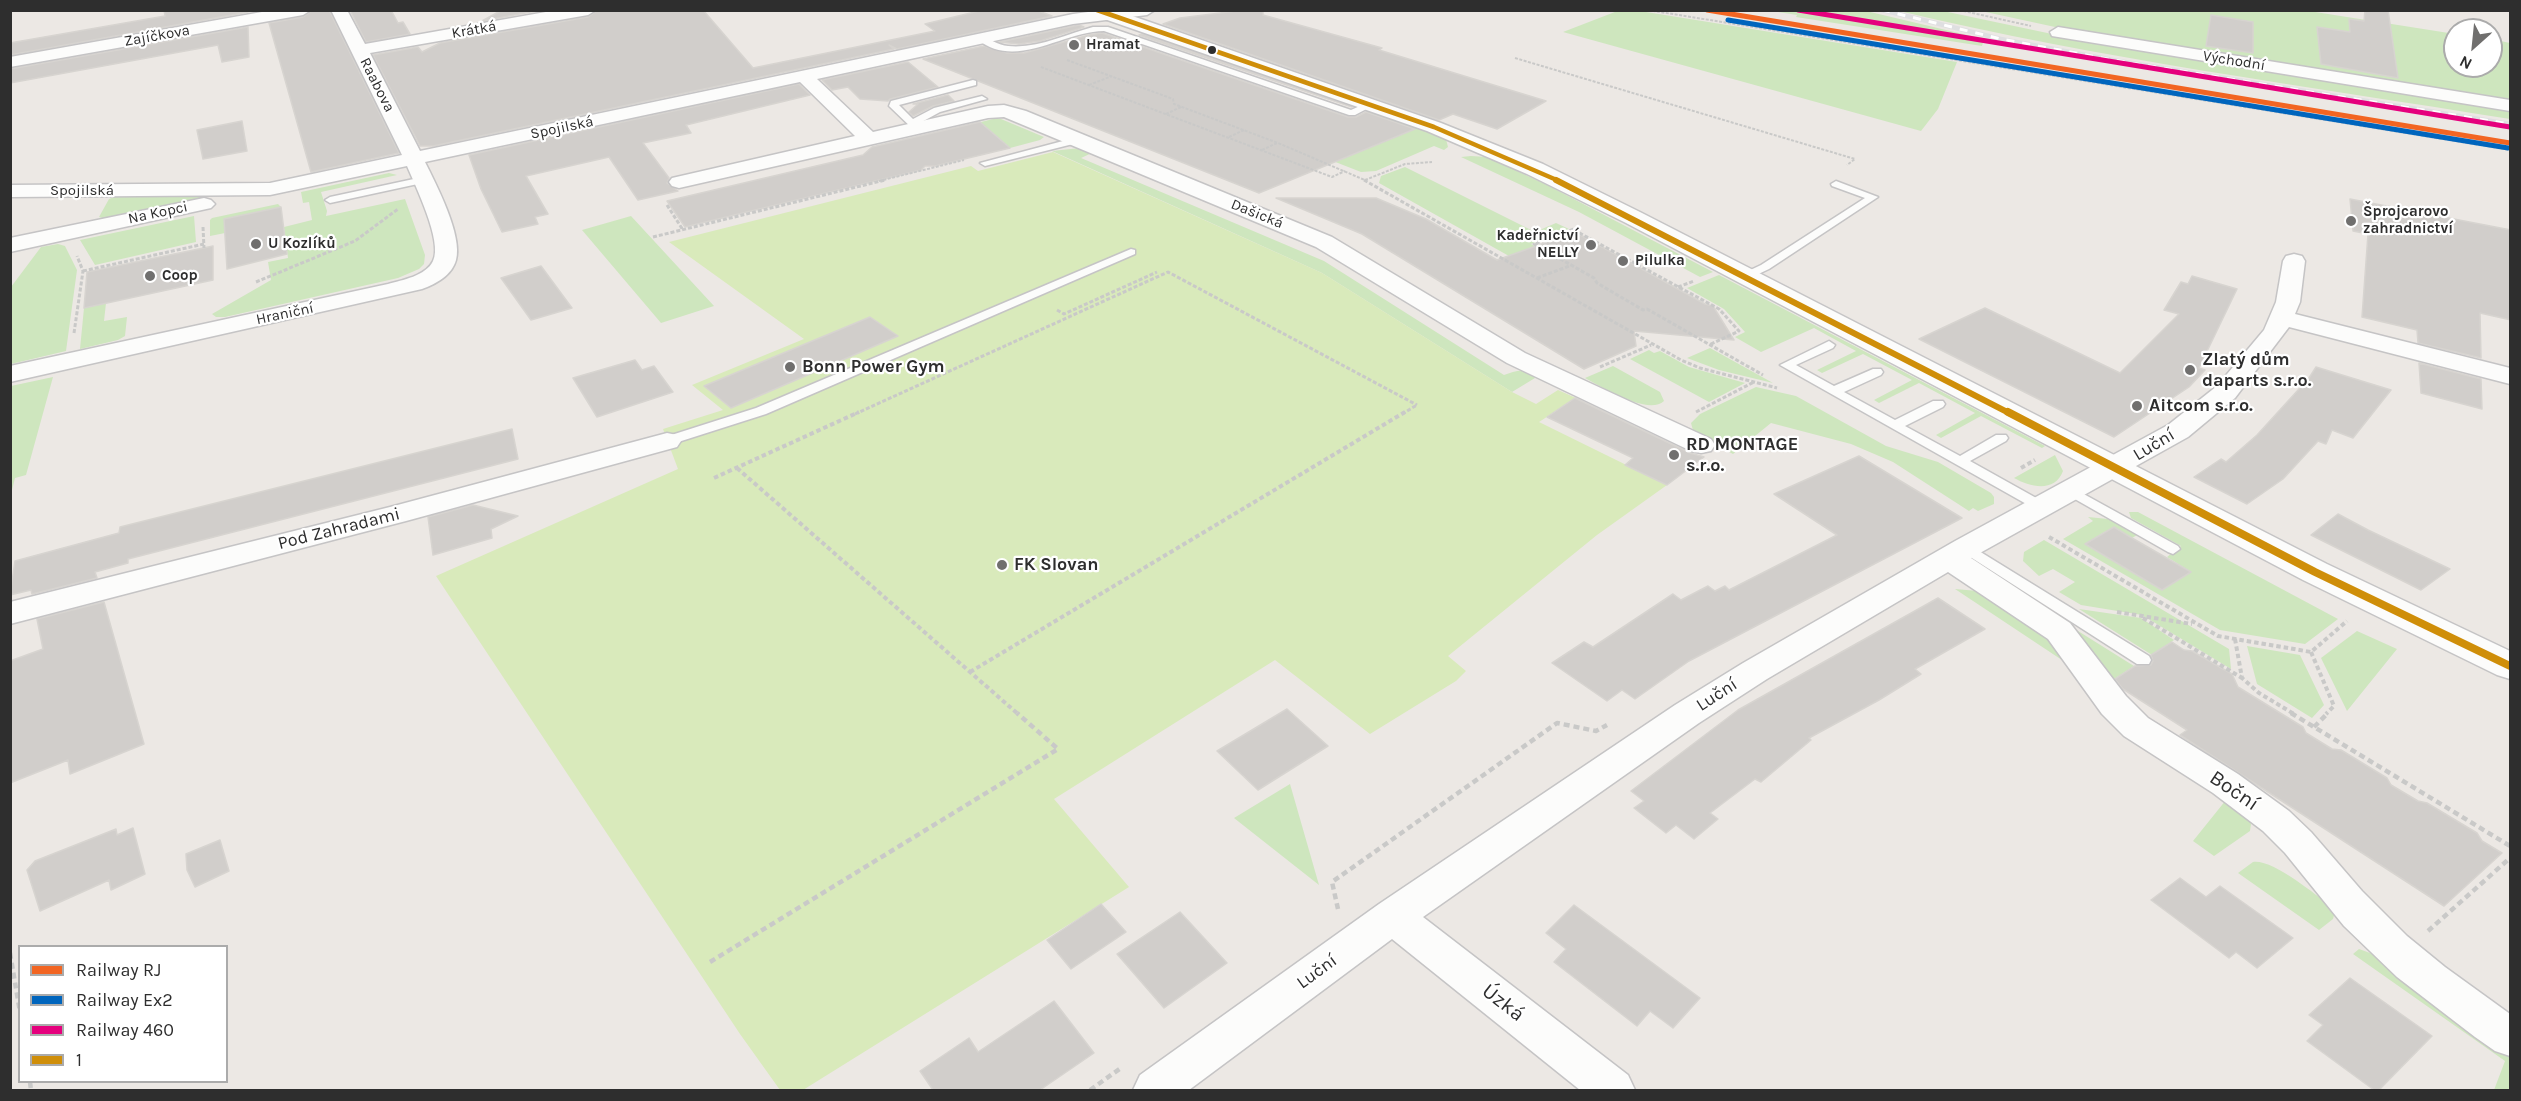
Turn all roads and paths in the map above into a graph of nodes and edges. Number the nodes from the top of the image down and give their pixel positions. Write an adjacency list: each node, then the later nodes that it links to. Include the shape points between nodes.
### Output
1 (303, 10): 13 (street, Zajíčkova)
2 (339, 10): 10 (street, Raabova)
3 (588, 10): 10 (street, Krátká)
4 (1147, 10): 7 (street, Spojilská)
5 (1648, 10): 31 (path)
6 (1959, 10): 8 (path)
7 (1102, 12): 9 (street, Spojilská); 15 (main road)
8 (2058, 32): 21 (street, Východní)
9 (981, 39): 15 (lane, via 1001,49 1018,50 1105,29); 16 (street, Spojilská)
10 (360, 50): 35 (street, Raabova)
11 (1063, 58): 17 (path)
12 (1515, 58): 40 (path, via 1855,159 1824,180)
13 (10, 62)
14 (1038, 66): 19 (path)
15 (1253, 71): 56 (main road, via 1371,104 1455,135 1535,169)
16 (804, 76): 27 (street); 35 (street, Spojilská)
17 (1112, 76): 19 (path); 22 (path, via 1173,99 1174,104)
18 (973, 83): 24 (lane, via 894,103)
19 (1089, 85): 23 (path)
20 (982, 99): 24 (lane, via 937,110)
21 (2511, 106)
22 (1182, 107): 23 (path); 25 (path)
23 (1166, 114): 26 (path)
24 (914, 125): 27 (street, Dašická); 28 (street, Dašická, via 1004,111)
25 (1244, 130): 26 (path); 29 (path)
26 (1229, 138): 30 (path)
27 (869, 139): 39 (street, Dašická)
28 (1078, 140): 34 (lane); 77 (street, Dašická, via 1324,242 1516,358)
29 (1278, 143): 30 (path); 36 (path)
30 (1262, 150): 36 (path, via 1332,177)
31 (2511, 150)
32 (971, 158): 48 (path)
33 (1432, 162): 37 (path, via 1405,164)
34 (985, 163)
35 (419, 169): 38 (street, Spojilská); 43 (lane); 66 (street, Hraniční, via 448,244 445,261 426,278 388,291)
36 (1346, 171): 37 (path)
37 (1365, 180): 57 (path)
38 (306, 182): 42 (street, Spojilská, via 253,190); 49 (street, Na Kopci)
39 (679, 182)
40 (1836, 184): 56 (lane, via 1873,197)
41 (10, 191): 42 (street, Spojilská)
42 (104, 191): 49 (street)
43 (330, 200)
44 (401, 207): 58 (path, via 355,241)
45 (203, 225): 54 (path, via 204,246)
46 (1579, 227): 47 (path)
47 (1573, 229): 53 (path, via 1534,244); 60 (path)
48 (653, 237)
49 (76, 240): 50 (street, Na Kopci); 54 (path)
50 (10, 244)
51 (1131, 252): 61 (lane)
52 (2295, 261): 62 (street, Luční)
53 (1573, 265): 57 (path); 64 (path, via 1597,283)
54 (83, 271): 66 (path)
55 (1157, 272): 61 (path, via 1064,314)
56 (1746, 276): 83 (main road)
57 (1536, 278): 63 (path)
58 (256, 282)
59 (1685, 284): 60 (path)
60 (1678, 287): 64 (path, via 1719,309 1739,332)
61 (1029, 296): 79 (lane, via 760,411)
62 (2283, 318): 71 (street); 83 (street, Luční, via 2226,393 2178,431)
63 (1652, 344): 67 (path); 77 (path, via 1700,368 1755,382)
64 (1709, 345): 70 (path)
65 (1829, 345): 74 (lane, via 1786,365)
66 (82, 358): 69 (street, Hraniční)
67 (1607, 364)
68 (1877, 372): 74 (lane)
69 (10, 374)
70 (1765, 376)
71 (2511, 376)
72 (1774, 381): 73 (path)
73 (1784, 386)
74 (1835, 391): 76 (lane)
75 (1938, 404): 76 (lane)
76 (1896, 425): 81 (lane)
77 (1665, 428): 80 (street, Dašická)
78 (2001, 438): 81 (lane)
79 (668, 441): 89 (street, Pod Zahradami)
80 (1701, 445)
81 (1960, 461): 86 (lane)
82 (737, 468): 84 (path); 96 (path); 96 (path, via 1168,272 1417,405)
83 (2114, 468): 85 (street, Luční); 95 (main road)
84 (714, 478)
85 (2071, 491): 86 (street, Luční); 87 (lane)
86 (2031, 513): 88 (street, Luční); 91 (path)
87 (2173, 549)
88 (1957, 553): 94 (lane); 101 (street, Luční, via 1687,714); 103 (street, Boční, via 2059,631 2120,714 2278,823)
89 (10, 613)
90 (2349, 619): 93 (path)
91 (2196, 624): 92 (path, via 2218,636); 97 (path, via 2140,616)
92 (2235, 639): 93 (path); 97 (path)
93 (2311, 652): 98 (path, via 2334,706)
94 (2143, 660)
95 (2511, 666)
96 (970, 672): 104 (path, via 1058,749)
97 (2242, 678): 98 (path)
98 (2314, 727): 99 (path)
99 (2511, 846)
100 (2511, 858): 103 (path)
101 (1393, 916): 107 (street, Luční); 108 (street, Úzká)
102 (10, 953): 105 (path)
103 (2400, 956): 106 (street, Boční, via 2447,995)
104 (710, 962)
105 (18, 1000)
106 (2511, 1037)
107 (1155, 1090)
108 (1613, 1090)

